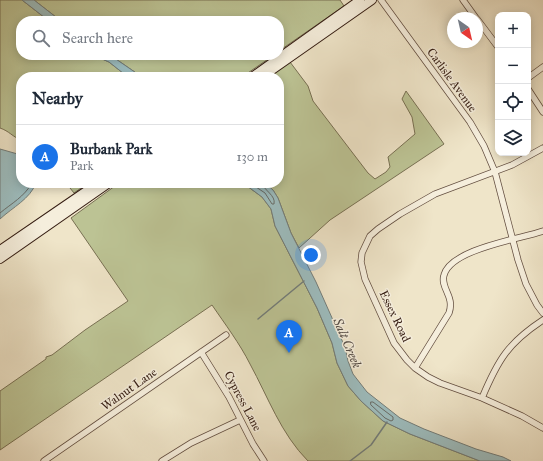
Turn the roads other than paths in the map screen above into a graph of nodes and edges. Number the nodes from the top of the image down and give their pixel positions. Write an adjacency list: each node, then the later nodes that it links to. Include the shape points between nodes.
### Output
1 (360, 0): 8 (main road)
2 (372, 0): 12 (main road)
3 (380, 0): 17 (street, Carlisle Avenue, via 470,122)
4 (463, 0): 5 (street)
5 (472, 12)
6 (483, 26): 7 (street)
7 (495, 43)
8 (284, 54)
9 (276, 60): 11 (main road)
10 (543, 67): 13 (street)
11 (259, 72)
12 (269, 72)
13 (531, 76)
14 (531, 94): 15 (street)
15 (543, 112)
16 (543, 148): 17 (street, Essex Road)
17 (495, 172): 21 (street, Carlisle Avenue); 28 (street, Essex Road, via 435,194 400,214 370,236 362,253 364,279 394,343)
18 (91, 188): 22 (main road)
19 (102, 188): 23 (main road)
20 (543, 231): 21 (street)
21 (514, 240): 24 (street, Carlisle Avenue, via 526,284); 28 (street, via 485,247 448,266 443,278 452,305)
22 (0, 250)
23 (0, 260)
24 (543, 313)
25 (543, 320): 29 (street, via 522,335 500,360)
26 (226, 335): 27 (street, Walnut Lane)
27 (201, 352): 30 (street, Cypress Lane); 32 (street, Walnut Lane)
28 (415, 368): 29 (street, Essex Road, via 440,383)
29 (482, 398): 31 (street, Essex Road)
30 (240, 420): 33 (street, via 191,443); 34 (street, Cypress Lane)
31 (543, 428)
32 (44, 461)
33 (162, 461)
34 (264, 461)

